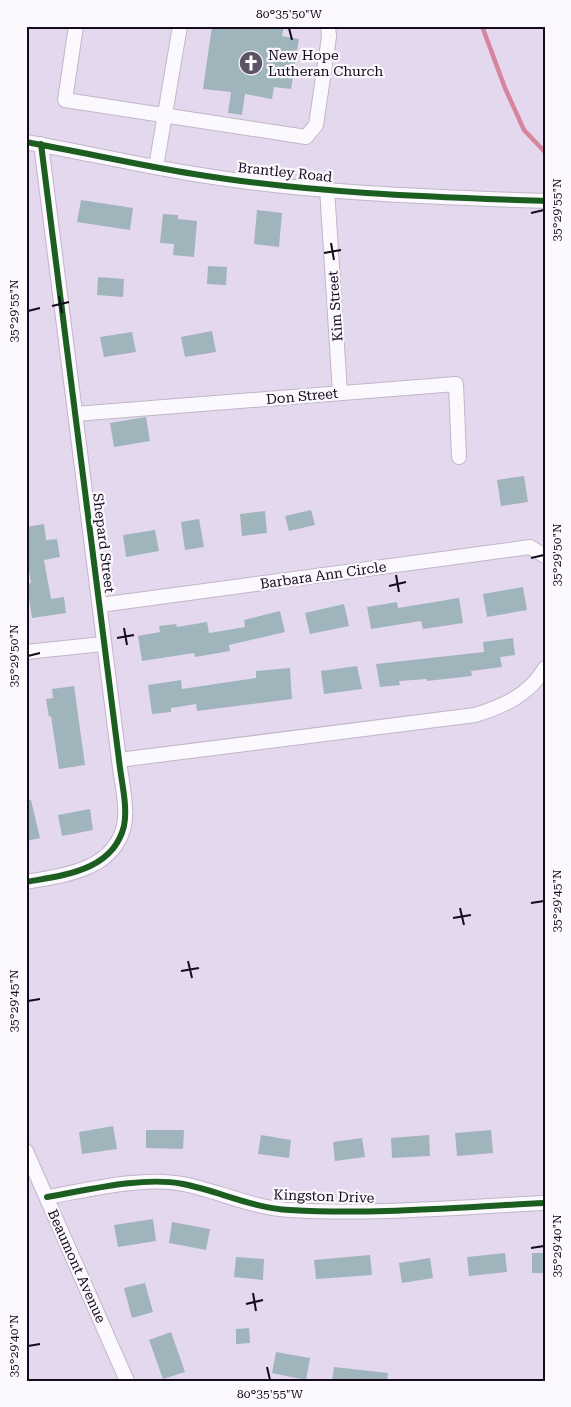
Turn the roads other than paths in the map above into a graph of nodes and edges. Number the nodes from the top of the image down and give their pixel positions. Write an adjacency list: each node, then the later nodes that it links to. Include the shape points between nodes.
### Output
1 (76, 26): 4 (street, via 65,100)
2 (180, 26): 4 (street)
3 (328, 26): 4 (street, via 316,125 306,137)
4 (165, 115): 7 (street)
5 (26, 142): 6 (street, Brantley Road)
6 (41, 144): 7 (street, Brantley Road); 11 (street, Shepard Street)
7 (156, 167): 8 (street, Brantley Road, via 248,181)
8 (327, 188): 9 (street, Brantley Road, via 443,198); 10 (street, Kim Street)
9 (545, 200)
10 (340, 393): 11 (street, Don Street); 12 (street, Don Street, via 456,384)
11 (75, 414): 14 (street, Shepard Street)
12 (459, 456)
13 (545, 556): 14 (street, Barbara Ann Circle, via 530,547)
14 (100, 605): 15 (street, Shepard Street)
15 (103, 644): 16 (street); 18 (street, Shepard Street)
16 (26, 652)
17 (545, 668): 18 (street, via 536,683 504,706 475,715)
18 (118, 760): 19 (street, Shepard Street, via 124,826 109,853 85,869)
19 (26, 882)
20 (28, 1159): 21 (street, Beaumont Avenue)
21 (47, 1197): 22 (street, Kingston Drive, via 106,1187 169,1182 253,1205 288,1210 355,1211); 23 (street, Beaumont Avenue)
22 (545, 1203)
23 (127, 1381)

